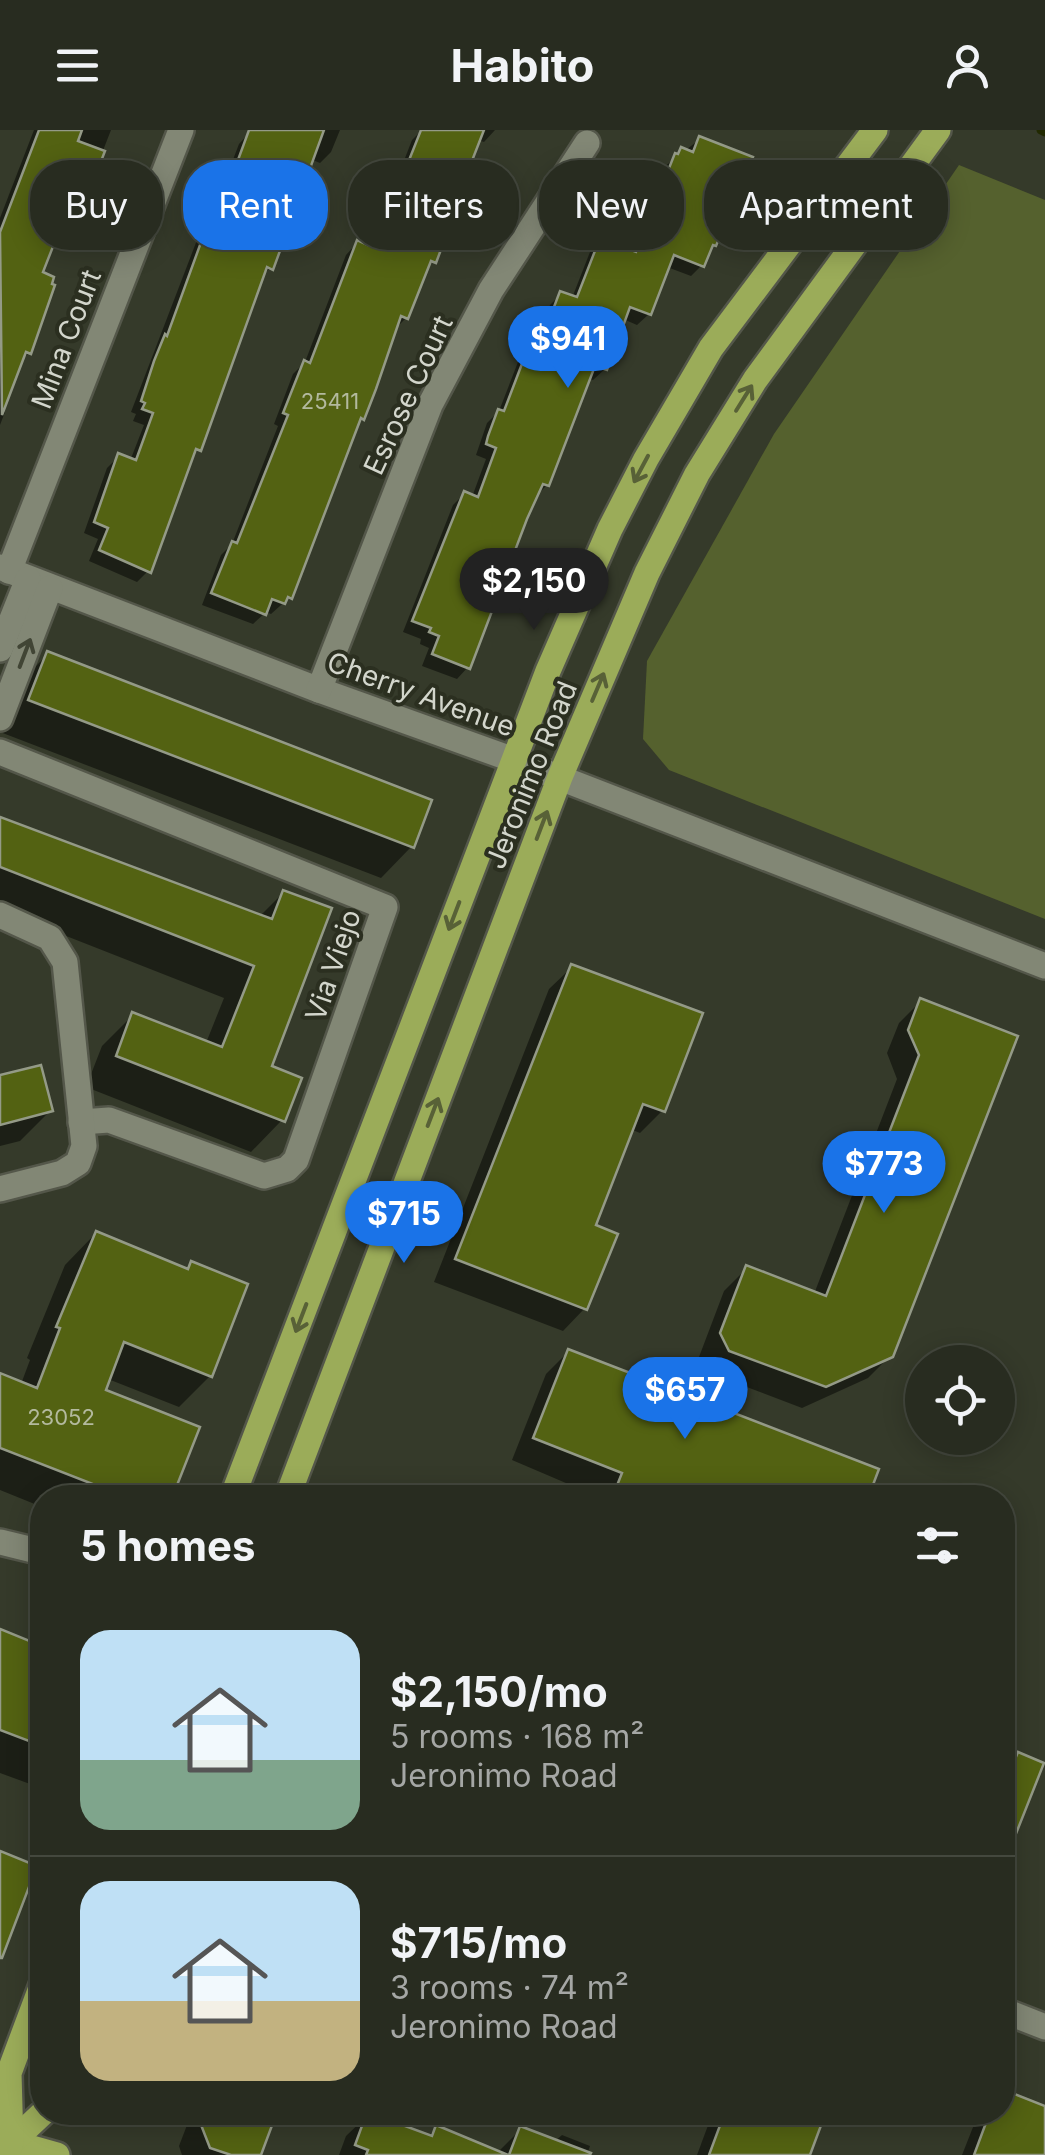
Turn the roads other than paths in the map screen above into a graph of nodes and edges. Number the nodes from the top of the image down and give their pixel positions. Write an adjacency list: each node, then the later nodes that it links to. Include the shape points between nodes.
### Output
1 (181, 130): 5 (street, Mina Court)
2 (874, 130): 10 (main road, Jeronimo Road, one-way to 10, via 711,348 646,458)
3 (933, 138): 11 (main road, Jeronimo Road, one-way to 3, via 697,474 755,380)
4 (587, 143): 7 (street, Esrose Court, via 491,290 430,405)
5 (22, 576): 6 (street); 7 (street, Cherry Avenue); 8 (street, one-way to 5)
6 (0, 649)
7 (319, 690): 10 (street, Cherry Avenue)
8 (0, 718)
9 (0, 752): 14 (street, Via Viejo, via 385,907 296,1160 287,1169 264,1176 109,1120)
10 (514, 760): 11 (street, Cherry Avenue); 16 (main road, Jeronimo Road, one-way to 16)
11 (560, 777): 13 (street, Cherry Avenue); 17 (main road, Jeronimo Road, one-way to 11)
12 (0, 916): 14 (street, via 50,938 65,962)
13 (1045, 966)
14 (82, 1122): 15 (street, via 78,1163)
15 (0, 1190)
16 (237, 1485)
17 (291, 1485)
18 (0, 1542): 19 (street)
19 (30, 1550)
20 (1015, 2015): 22 (street)
21 (30, 2017): 24 (main road, via 9,2073)
22 (1045, 2026)
23 (30, 2125): 24 (main road)
24 (6, 2146): 25 (main road)
25 (57, 2155)

